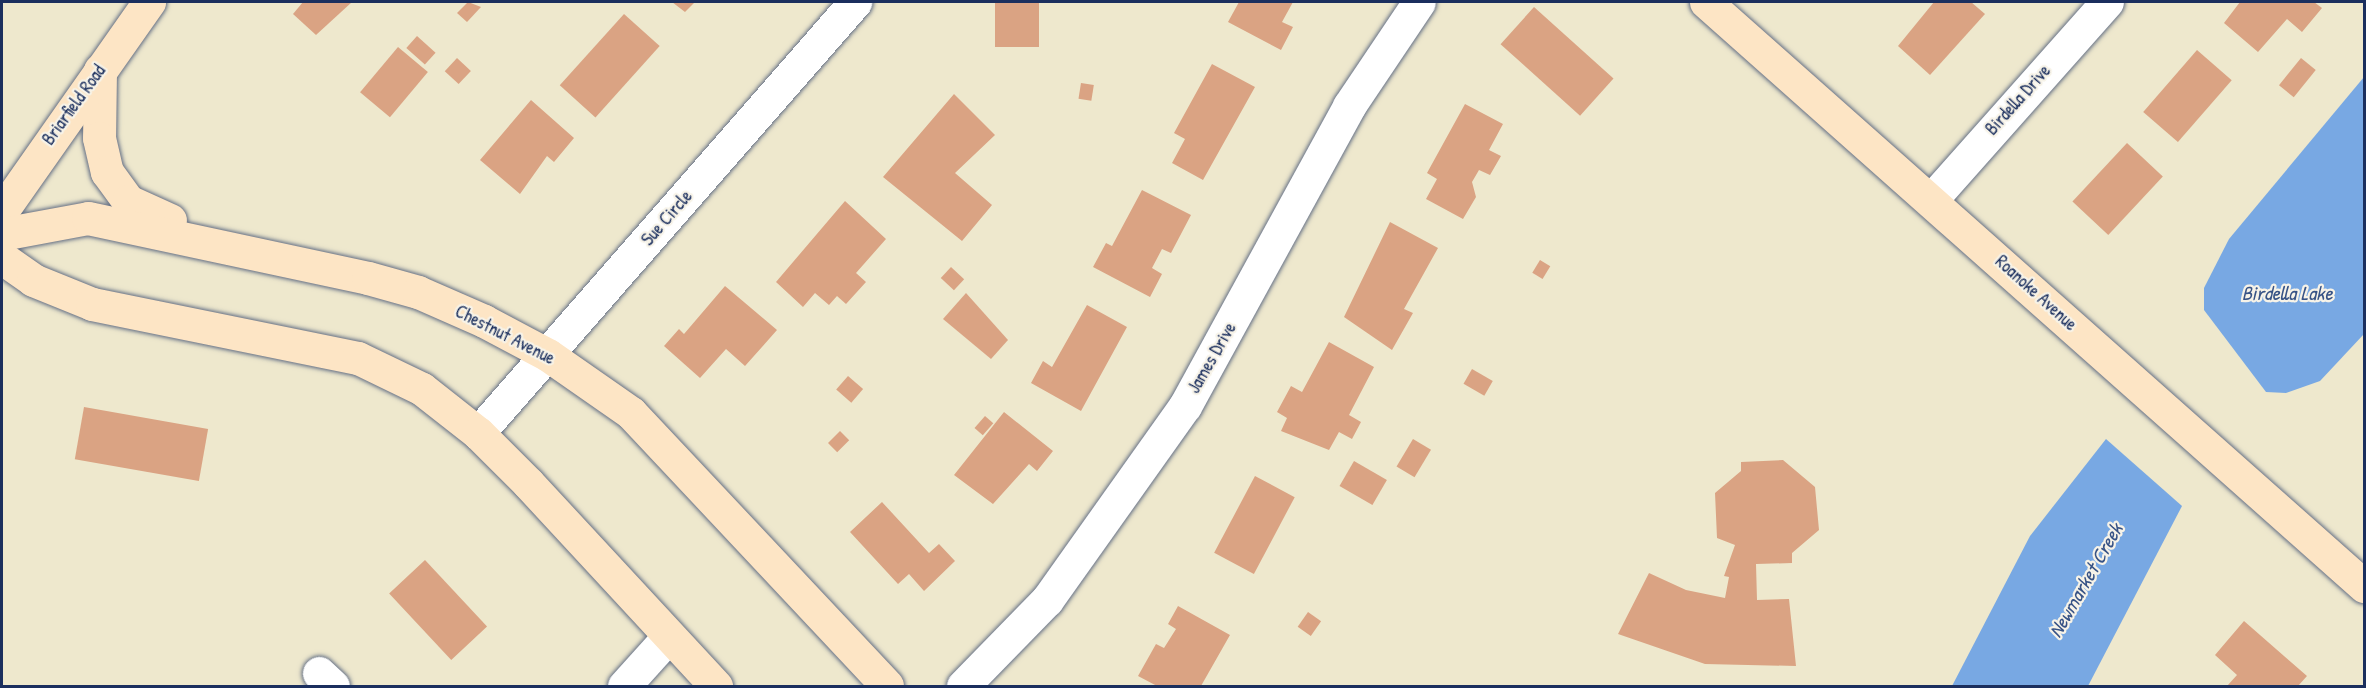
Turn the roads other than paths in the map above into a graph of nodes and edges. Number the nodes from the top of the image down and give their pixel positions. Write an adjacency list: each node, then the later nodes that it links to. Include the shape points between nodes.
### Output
1 (149, 2): 6 (street, Briarfield Road)
2 (855, 2): 12 (street, Sue Circle)
3 (1419, 2): 19 (street, James Drive, via 1349,106 1185,406 1047,600)
4 (1706, 2): 7 (street, Roanoke Avenue)
5 (2107, 2): 7 (street, Birdella Drive)
6 (100, 70): 8 (street, Briarfield Road); 11 (street, via 101,154 128,201 159,218 229,234)
7 (1931, 200): 14 (street, Roanoke Avenue)
8 (2, 211)
9 (2, 234): 11 (street, Chestnut Avenue, via 88,218)
10 (2, 258): 13 (street, via 33,280 92,304 358,358 422,389)
11 (327, 268): 12 (street, Chestnut Avenue, via 418,292)
12 (548, 355): 13 (street, Sue Circle); 18 (street, Chestnut Avenue, via 631,413 668,448)
13 (478, 432): 15 (street)
14 (2364, 586)
15 (669, 636): 16 (street); 17 (street)
16 (624, 687)
17 (716, 687)
18 (887, 687)
19 (963, 687)

